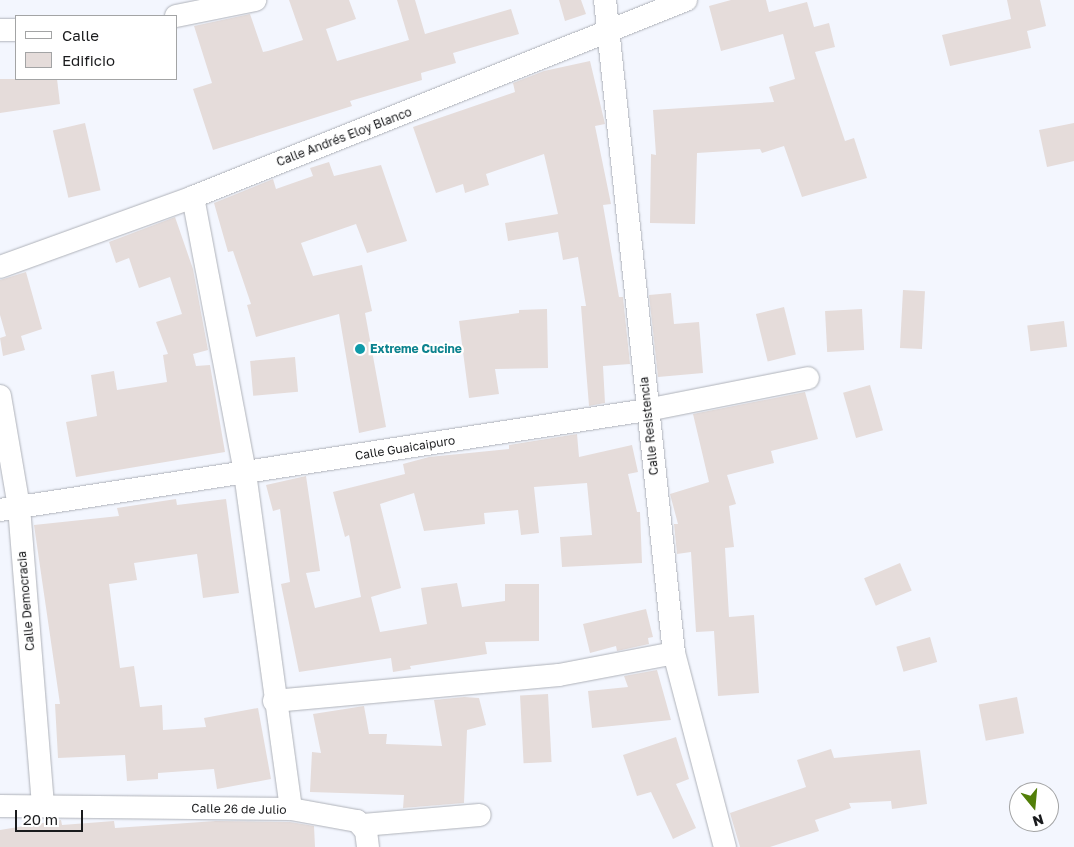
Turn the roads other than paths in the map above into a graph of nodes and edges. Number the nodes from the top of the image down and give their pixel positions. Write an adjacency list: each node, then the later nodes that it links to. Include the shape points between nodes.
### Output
1 (255, 0): 4 (street)
2 (604, 0): 7 (street, Calle Resistencia)
3 (686, 0): 7 (street, Calle Andrés Eloy Blanco)
4 (178, 16)
5 (0, 30): 6 (street)
6 (15, 30)
7 (609, 33): 8 (street, Calle Andrés Eloy Blanco); 12 (street, Calle Resistencia)
8 (193, 197): 9 (street, Calle Andrés Eloy Blanco); 13 (street)
9 (0, 267)
10 (808, 378): 12 (street, Calle Guaicaipuro)
11 (0, 396): 14 (street, Calle Democracia)
12 (647, 410): 13 (street, Calle Guaicaipuro); 15 (street, Calle Resistencia)
13 (245, 473): 14 (street, Calle Guaicaipuro); 16 (street)
14 (9, 509): 18 (street, Calle Democracia)
15 (674, 653): 16 (street, via 559,675); 23 (street, Calle Resistencia)
16 (274, 701): 19 (street)
17 (0, 806): 18 (street, Calle 26 de Julio)
18 (43, 806): 19 (street, Calle 26 de Julio)
19 (291, 810): 21 (street, Calle 26 de Julio)
20 (480, 815): 21 (street, Calle 26 de Julio)
21 (362, 825): 22 (street)
22 (368, 847)
23 (725, 847)

